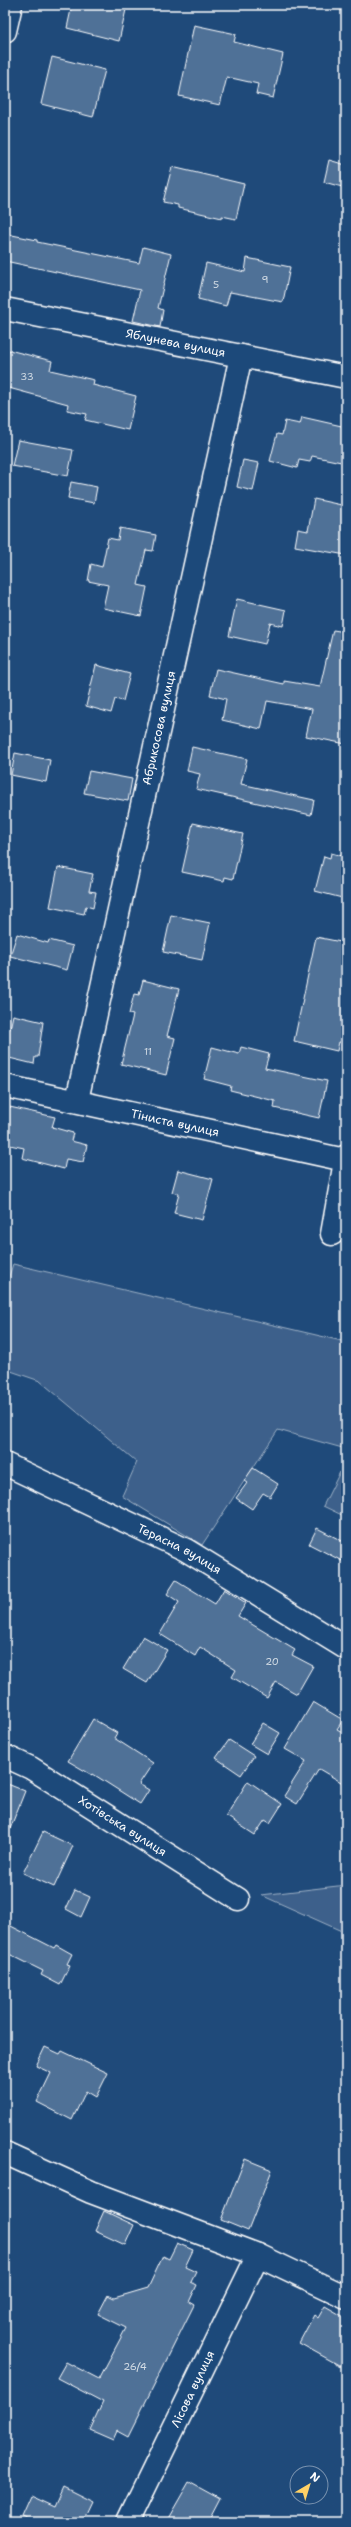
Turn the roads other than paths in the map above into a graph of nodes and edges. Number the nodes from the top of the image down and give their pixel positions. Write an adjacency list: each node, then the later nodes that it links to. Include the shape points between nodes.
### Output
1 (11, 5): 2 (street)
2 (5, 31)
3 (5, 309): 4 (street, Яблунева вулиця)
4 (241, 356): 5 (street, Яблунева вулиця); 7 (street, Абрикосова вулиця)
5 (346, 376)
6 (5, 1086): 7 (street, Тіниста вулиця)
7 (77, 1100): 8 (street, Тіниста вулиця)
8 (346, 1158): 9 (street)
9 (332, 1234)
10 (5, 1464): 11 (street, Терасна вулиця, via 186,1550)
11 (346, 1648)
12 (5, 1756): 13 (street, Хотівська вулиця, via 31,1768)
13 (238, 1899)
14 (5, 2153): 15 (street, via 91,2192)
15 (258, 2255): 16 (street); 17 (street, Лісова вулиця)
16 (346, 2297)
17 (128, 2522)

